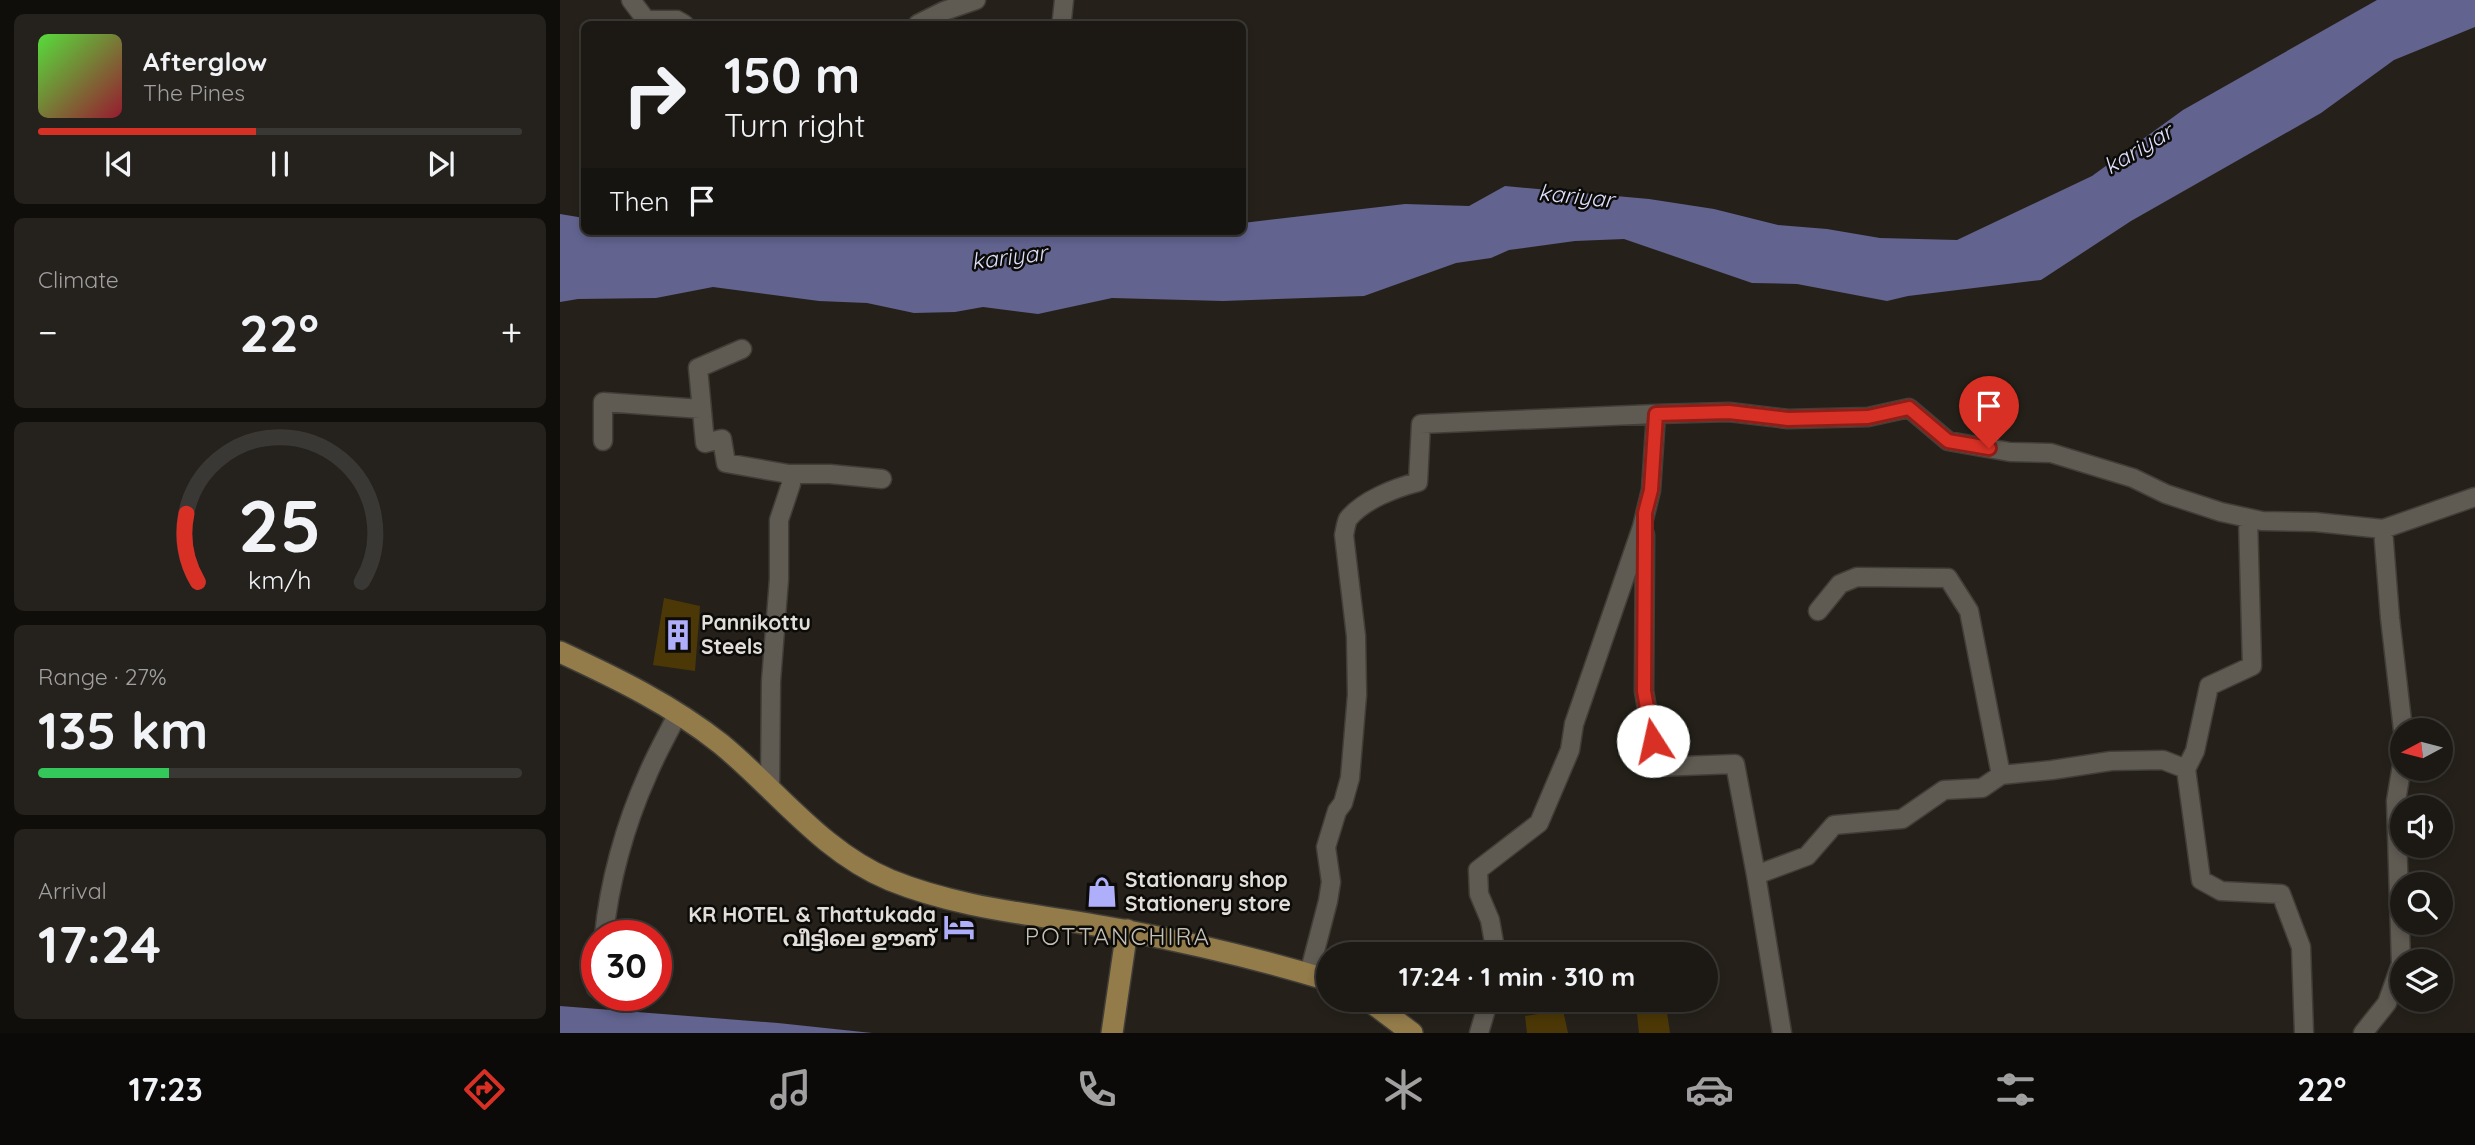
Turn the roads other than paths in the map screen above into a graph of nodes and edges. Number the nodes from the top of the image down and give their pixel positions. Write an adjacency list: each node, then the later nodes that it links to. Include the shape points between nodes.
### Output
1 (631, 0): 5 (street, via 646,20)
2 (976, 0): 6 (street)
3 (1064, 0): 4 (street)
4 (1062, 19)
5 (679, 21)
6 (924, 21)
7 (742, 349): 8 (street, via 698,368)
8 (701, 409): 10 (street, via 603,402); 11 (street, via 705,443 722,439 726,463)
9 (1656, 414): 14 (street); 15 (street, via 1729,412 1788,419 1868,417 1909,408 1948,441 2010,452 2051,453); 28 (street, via 1420,424 1418,482 1392,489 1348,520 1344,536 1357,671 1350,778 1326,846 1331,882)
10 (603, 441)
11 (789, 474): 12 (street); 24 (street, via 791,484 779,520)
12 (882, 478)
13 (2475, 496): 16 (street)
14 (1645, 513): 25 (street, via 1644,691 1657,767 1735,764); 29 (street, via 1574,724 1570,750 1539,823 1478,870 1479,894)
15 (2248, 518): 16 (street); 21 (street, via 2252,666 2209,686 2195,751)
16 (2383, 529): 20 (street)
17 (1818, 611): 22 (street, via 1840,584 1857,578 1948,578 1969,611)
18 (560, 652): 19 (main road)
19 (678, 713): 24 (main road); 26 (street, via 638,798)
20 (2402, 718)
21 (2186, 769): 22 (street, via 2164,760 2111,761); 37 (street, via 2201,880 2221,891 2281,894 2301,947)
22 (2001, 775): 25 (street, via 1982,788 1944,790 1902,819 1833,825 1807,856)
23 (2399, 781): 38 (street, via 2396,801 2401,964 2387,1003)
24 (770, 789): 27 (main road, via 835,846 888,879 971,904)
25 (1756, 875): 36 (street)
26 (606, 920)
27 (1127, 930): 30 (main road); 33 (main road)
28 (1323, 942)
29 (1494, 942)
30 (1316, 976)
31 (1384, 1012): 34 (main road)
32 (1485, 1012): 35 (street)
33 (1112, 1033)
34 (1412, 1033)
35 (1479, 1033)
36 (1782, 1033)
37 (2304, 1033)
38 (2363, 1033)

